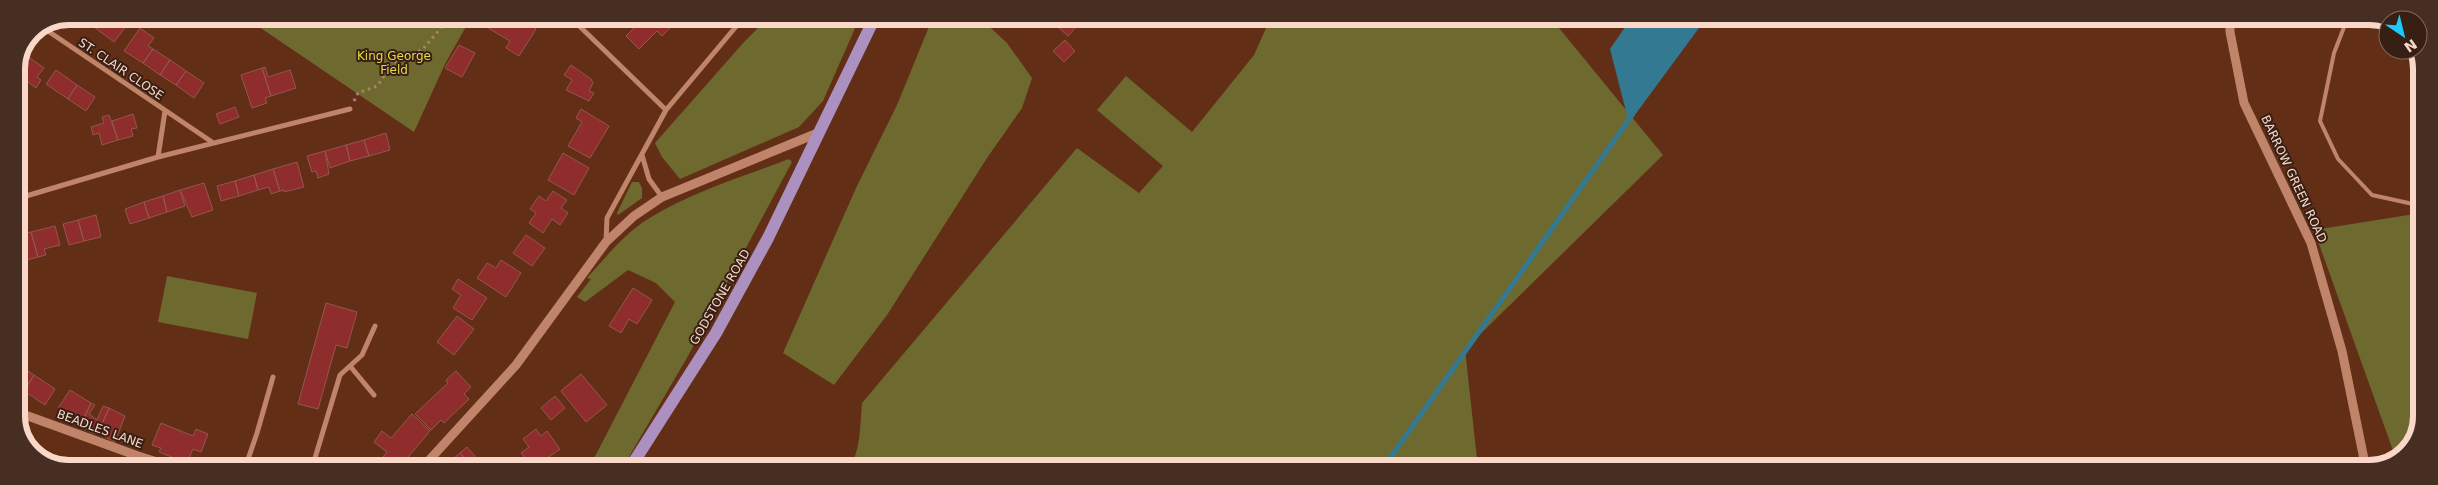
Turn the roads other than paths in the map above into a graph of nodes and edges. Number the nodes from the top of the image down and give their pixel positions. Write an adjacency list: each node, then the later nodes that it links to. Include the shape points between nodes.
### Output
1 (578, 25): 9 (street)
2 (737, 25): 9 (street)
3 (870, 25): 10 (main road, GODSTONE ROAD)
4 (2230, 25): 28 (street, BARROW GREEN ROAD, via 2244,102 2311,243 2342,350)
5 (2345, 25): 16 (lane, via 2334,53 2320,121 2338,159 2372,195)
6 (47, 30): 8 (street, ST. CLAIR CLOSE)
7 (350, 109): 11 (street)
8 (165, 110): 11 (street, ST. CLAIR CLOSE); 13 (street, ST. CLAIR CLOSE)
9 (666, 110): 12 (street)
10 (821, 132): 15 (street); 27 (main road, GODSTONE ROAD, via 716,334)
11 (212, 142): 13 (street)
12 (642, 155): 15 (street, via 650,179); 17 (street, via 607,218)
13 (158, 156): 14 (street)
14 (25, 196)
15 (662, 197): 17 (street, via 634,216)
16 (2413, 204)
17 (606, 242): 26 (street, via 516,365)
18 (375, 326): 19 (street, via 362,355)
19 (350, 366): 21 (street); 25 (street, via 340,375)
20 (273, 376): 24 (street)
21 (374, 395)
22 (25, 415): 23 (street, BEADLES LANE)
23 (151, 460)
24 (248, 460)
25 (314, 460)
26 (429, 460)
27 (635, 460)
28 (2364, 460)

